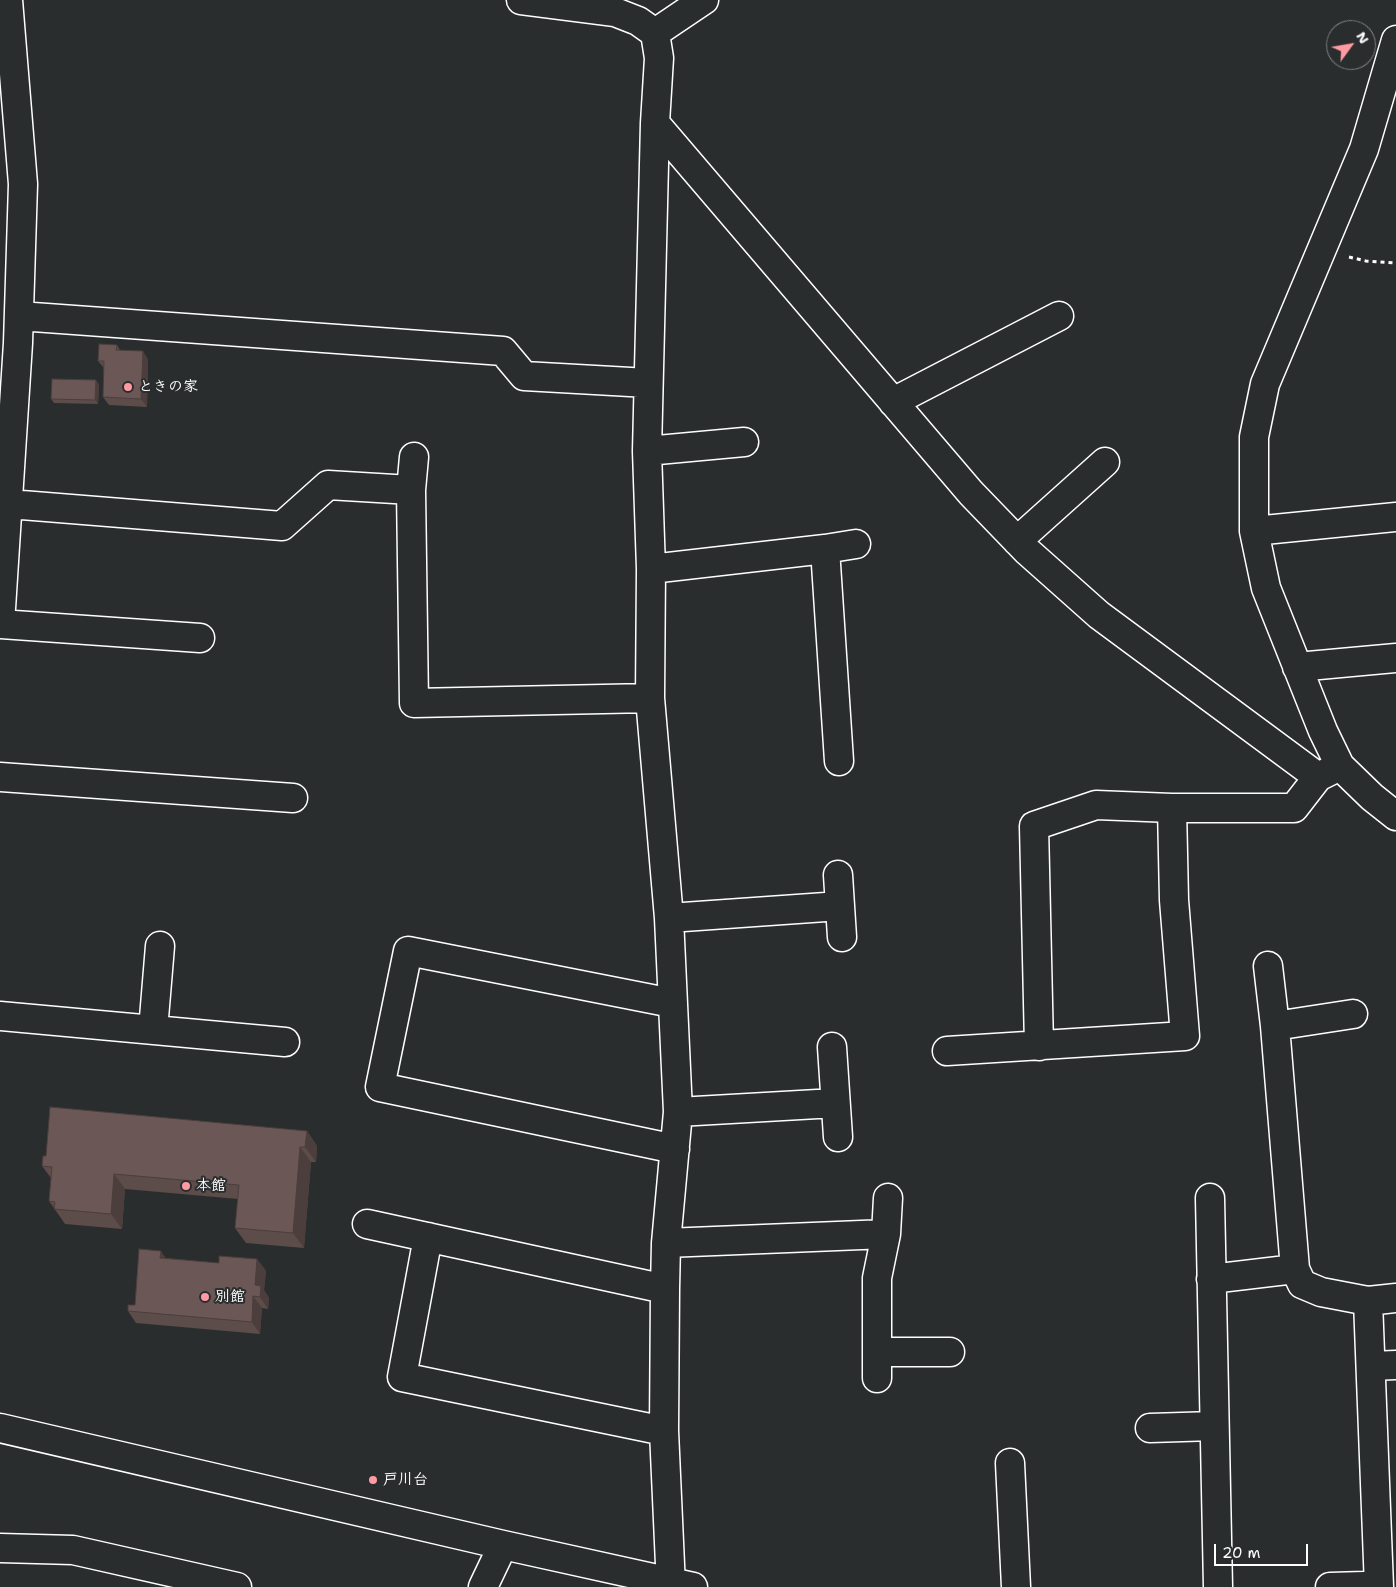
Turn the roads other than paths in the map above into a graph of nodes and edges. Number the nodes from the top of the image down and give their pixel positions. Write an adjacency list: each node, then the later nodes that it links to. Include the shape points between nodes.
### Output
1 (8, 0): 8 (street, via 23,184)
2 (704, 0): 4 (street)
3 (534, 1): 4 (street, via 615,12 638,21)
4 (655, 33): 6 (street, via 659,58)
5 (1396, 40): 18 (street, via 1364,149 1265,384 1254,437)
6 (654, 123): 9 (street); 10 (street)
7 (1059, 316): 10 (street)
8 (12, 333): 9 (street, via 503,351 524,376); 16 (street)
9 (648, 383): 12 (street)
10 (893, 402): 19 (street)
11 (744, 442): 12 (street)
12 (647, 452): 22 (street)
13 (414, 457): 15 (street)
14 (1106, 462): 19 (street)
15 (411, 490): 16 (street, via 328,485 282,526); 27 (street, via 414,703)
16 (9, 504): 23 (street)
17 (1396, 517): 18 (street)
18 (1254, 531): 26 (street, via 1266,588)
19 (1017, 541): 29 (street, via 1099,615)
20 (856, 544): 21 (street)
21 (825, 549): 22 (street); 28 (street)
22 (650, 569): 27 (street)
23 (0, 624): 24 (street)
24 (200, 638)
25 (1396, 658): 26 (street)
26 (1297, 667): 29 (street, via 1323,731)
27 (650, 698): 36 (street)
28 (839, 762)
29 (1329, 771): 32 (street, via 1294,808); 33 (street)
30 (0, 777): 31 (street)
31 (294, 798)
32 (1172, 808): 47 (street, via 1096,805 1034,826); 47 (street, via 1174,900 1185,1036)
33 (1396, 816)
34 (838, 875): 35 (street)
35 (840, 906): 36 (street); 37 (street)
36 (669, 918): 40 (street)
37 (842, 937)
38 (160, 946): 44 (street)
39 (1268, 966): 43 (street)
40 (672, 1003): 50 (street); 52 (street, via 408,951 380,1087)
41 (1353, 1014): 43 (street)
42 (0, 1016): 44 (street)
43 (1275, 1026): 59 (street)
44 (153, 1030): 45 (street)
45 (285, 1042)
46 (832, 1046): 49 (street)
47 (1039, 1046): 48 (street)
48 (947, 1051)
49 (835, 1103): 50 (street); 51 (street)
50 (678, 1112): 52 (street)
51 (838, 1137)
52 (675, 1149): 58 (street)
53 (888, 1198): 56 (street)
54 (1210, 1198): 60 (street)
55 (367, 1224): 57 (street)
56 (886, 1234): 58 (street); 64 (street, via 877,1278 877,1365)
57 (428, 1237): 61 (street); 69 (street, via 402,1377)
58 (666, 1243): 61 (street)
59 (1295, 1270): 60 (street); 63 (street, via 1302,1284 1321,1292)
60 (1211, 1279): 66 (street)
61 (665, 1289): 69 (street)
62 (1396, 1298): 63 (street)
63 (1368, 1301): 65 (street)
64 (950, 1352)
65 (1383, 1366): 80 (street, via 1361,1408)
66 (1214, 1426): 68 (street); 77 (street)
67 (0, 1428): 71 (street)
68 (1150, 1428)
69 (664, 1431): 73 (street)
70 (1010, 1463): 76 (street)
71 (503, 1545): 73 (street); 75 (street)
72 (0, 1548): 74 (street, via 73,1550)
73 (679, 1585)
74 (237, 1587)
75 (483, 1587)
76 (1016, 1587)
77 (1218, 1587)
78 (1330, 1587): 79 (street)
79 (1375, 1587)
80 (1379, 1587)

